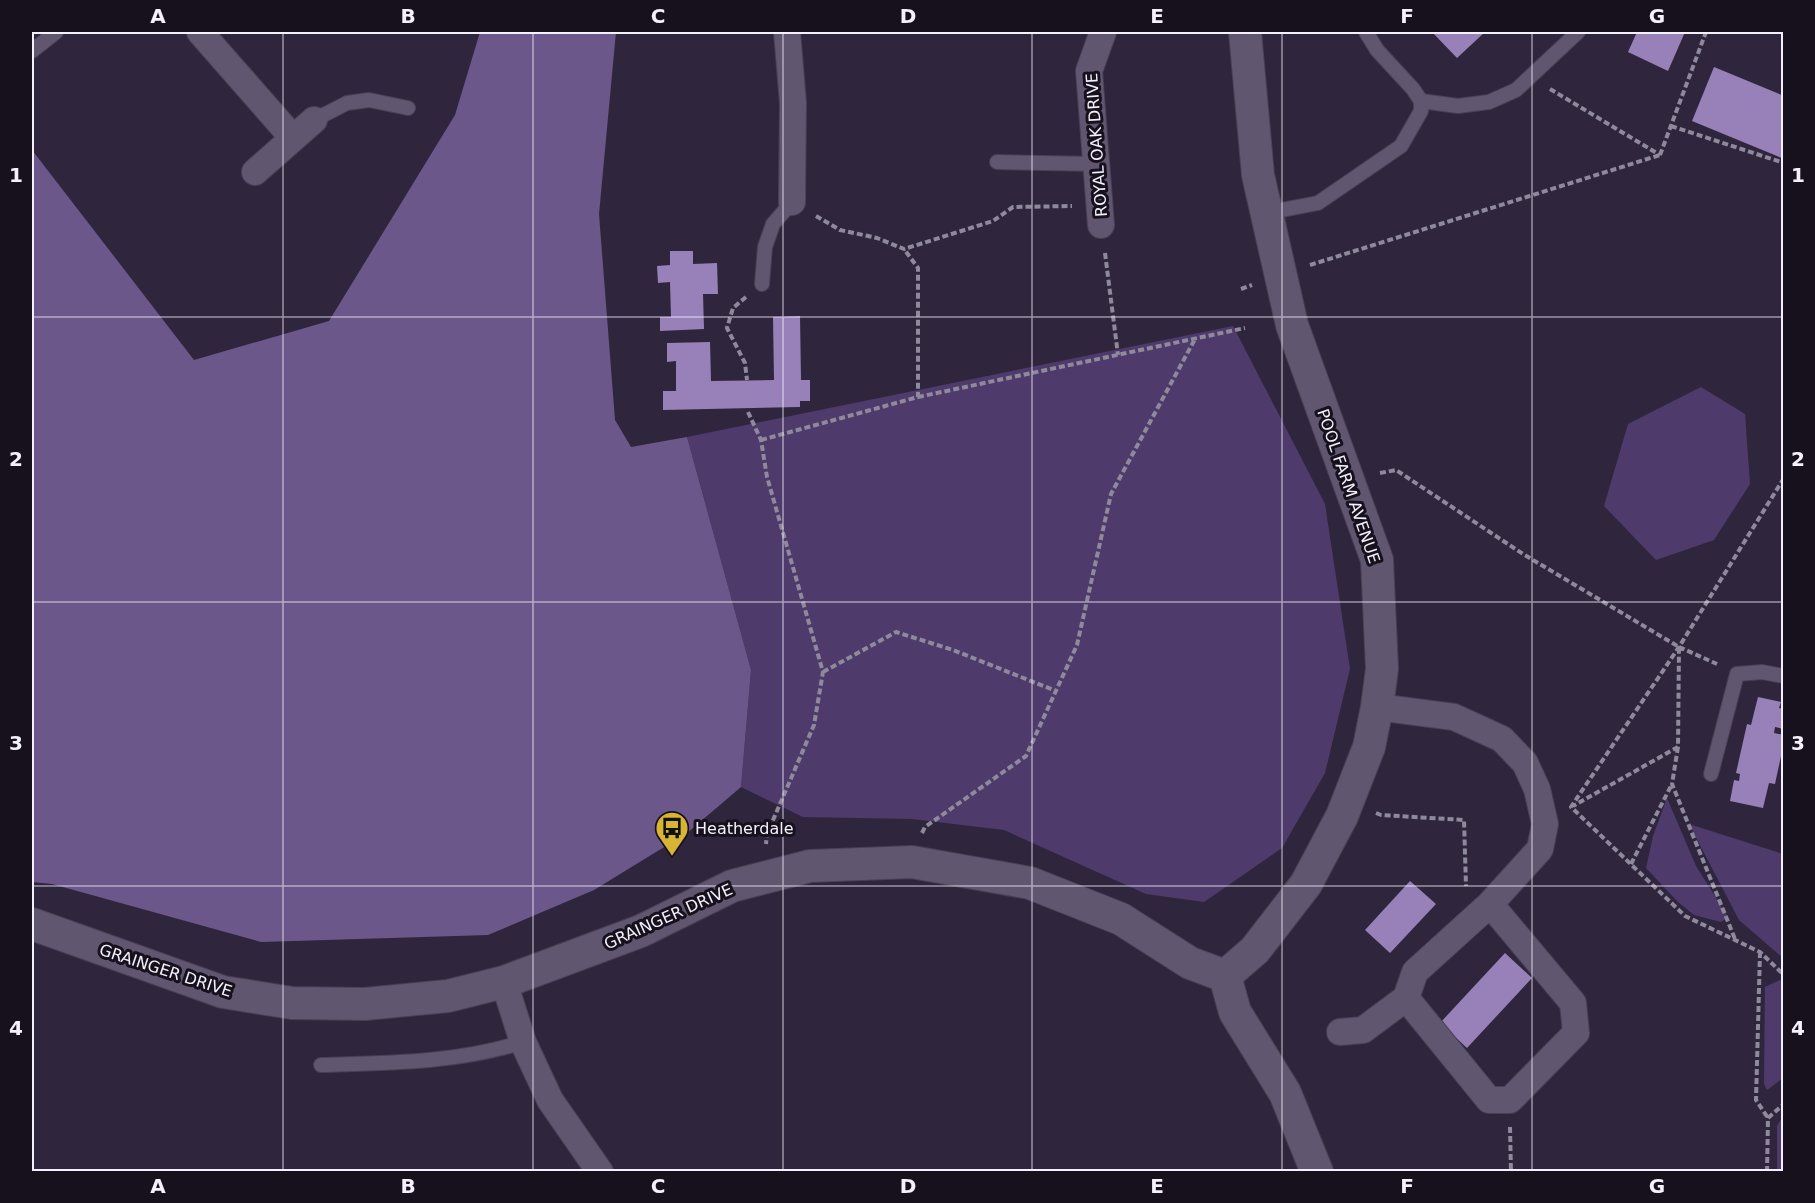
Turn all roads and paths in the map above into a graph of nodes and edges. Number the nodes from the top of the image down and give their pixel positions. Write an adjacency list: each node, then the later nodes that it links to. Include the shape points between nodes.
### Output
1 (56, 32): 9 (lane)
2 (200, 32): 15 (street)
3 (787, 32): 21 (street, via 793,103)
4 (1103, 32): 18 (street, ROYAL OAK DRIVE, via 1089,70)
5 (1245, 32): 22 (street, POOL FARM AVENUE, via 1258,175)
6 (1366, 32): 11 (lane)
7 (1578, 32): 10 (lane)
8 (1706, 32): 14 (path)
9 (32, 51)
10 (1530, 78): 11 (lane, via 1516,90 1489,102 1458,106); 16 (path)
11 (1421, 101): 22 (lane, via 1421,111 1401,147 1318,203)
12 (408, 108): 13 (lane, via 369,100 347,103)
13 (314, 120): 15 (street)
14 (1671, 126): 16 (path); 19 (path)
15 (293, 138): 20 (street)
16 (1660, 155): 25 (path)
17 (997, 162): 18 (lane)
18 (1096, 164): 23 (street, ROYAL OAK DRIVE)
19 (1784, 164)
20 (255, 172)
21 (792, 202): 24 (path, via 840,230); 26 (lane, via 773,224 765,246)
22 (1266, 213): 25 (street, POOL FARM AVENUE)
23 (1101, 215): 24 (path, via 1013,207 993,221); 29 (path)
24 (904, 249): 31 (path, via 918,268)
25 (1280, 275): 35 (street, POOL FARM AVENUE, via 1292,325)
26 (762, 284): 30 (path, via 732,308 727,328 745,363)
27 (1245, 328): 28 (path)
28 (1195, 339): 29 (path); 40 (path, via 1111,494 1077,645)
29 (1118, 355): 31 (path)
30 (747, 380)
31 (918, 397): 33 (path)
32 (748, 412): 33 (path)
33 (761, 440): 37 (path, via 767,477)
34 (1784, 478): 36 (path)
35 (1347, 479): 36 (path, via 1396,470 1523,554); 41 (street, POOL FARM AVENUE, via 1377,560 1382,669)
36 (1679, 647): 38 (path); 42 (path); 46 (path)
37 (824, 672): 40 (path, via 896,632); 50 (path, via 814,725 767,834)
38 (1737, 674): 39 (lane, via 1762,672); 43 (lane)
39 (1784, 676)
40 (1056, 691): 48 (path, via 1026,756 925,827)
41 (1377, 706): 45 (street, POOL FARM AVENUE, via 1369,747); 47 (street, via 1454,717 1502,739 1525,763 1537,789)
42 (1678, 747): 44 (path); 46 (path)
43 (1711, 774)
44 (1672, 784): 49 (path); 53 (path)
45 (1348, 799): 51 (path, via 1381,815 1464,820 1466,902); 56 (street, POOL FARM AVENUE, via 1306,884 1255,950)
46 (1571, 807): 47 (path); 49 (path)
47 (1545, 824): 51 (street, via 1540,849)
48 (912, 862): 50 (street, GRAINGER DRIVE, via 810,866); 56 (street, GRAINGER DRIVE, via 1030,883 1121,919 1190,963)
49 (1631, 864): 53 (path, via 1685,916)
50 (766, 878): 57 (street, GRAINGER DRIVE, via 732,886 641,931)
51 (1483, 911): 58 (street, via 1415,972); 62 (street, via 1573,1003 1576,1033)
52 (32, 924): 57 (street, GRAINGER DRIVE, via 223,992 292,1003 365,1004 448,996)
53 (1735, 940): 54 (path)
54 (1760, 952): 55 (path); 64 (path, via 1756,1100)
55 (1784, 975)
56 (1225, 976): 66 (street, via 1235,1012 1285,1093)
57 (504, 981): 60 (street)
58 (1406, 998): 59 (street, via 1363,1030); 62 (street, via 1490,1100)
59 (1340, 1032)
60 (523, 1042): 61 (lane, via 449,1059); 65 (street, via 550,1100)
61 (321, 1065)
62 (1510, 1100): 67 (path)
63 (1784, 1104): 64 (path)
64 (1768, 1118): 68 (path)
65 (600, 1172)
66 (1317, 1172)
67 (1510, 1172)
68 (1767, 1172)

